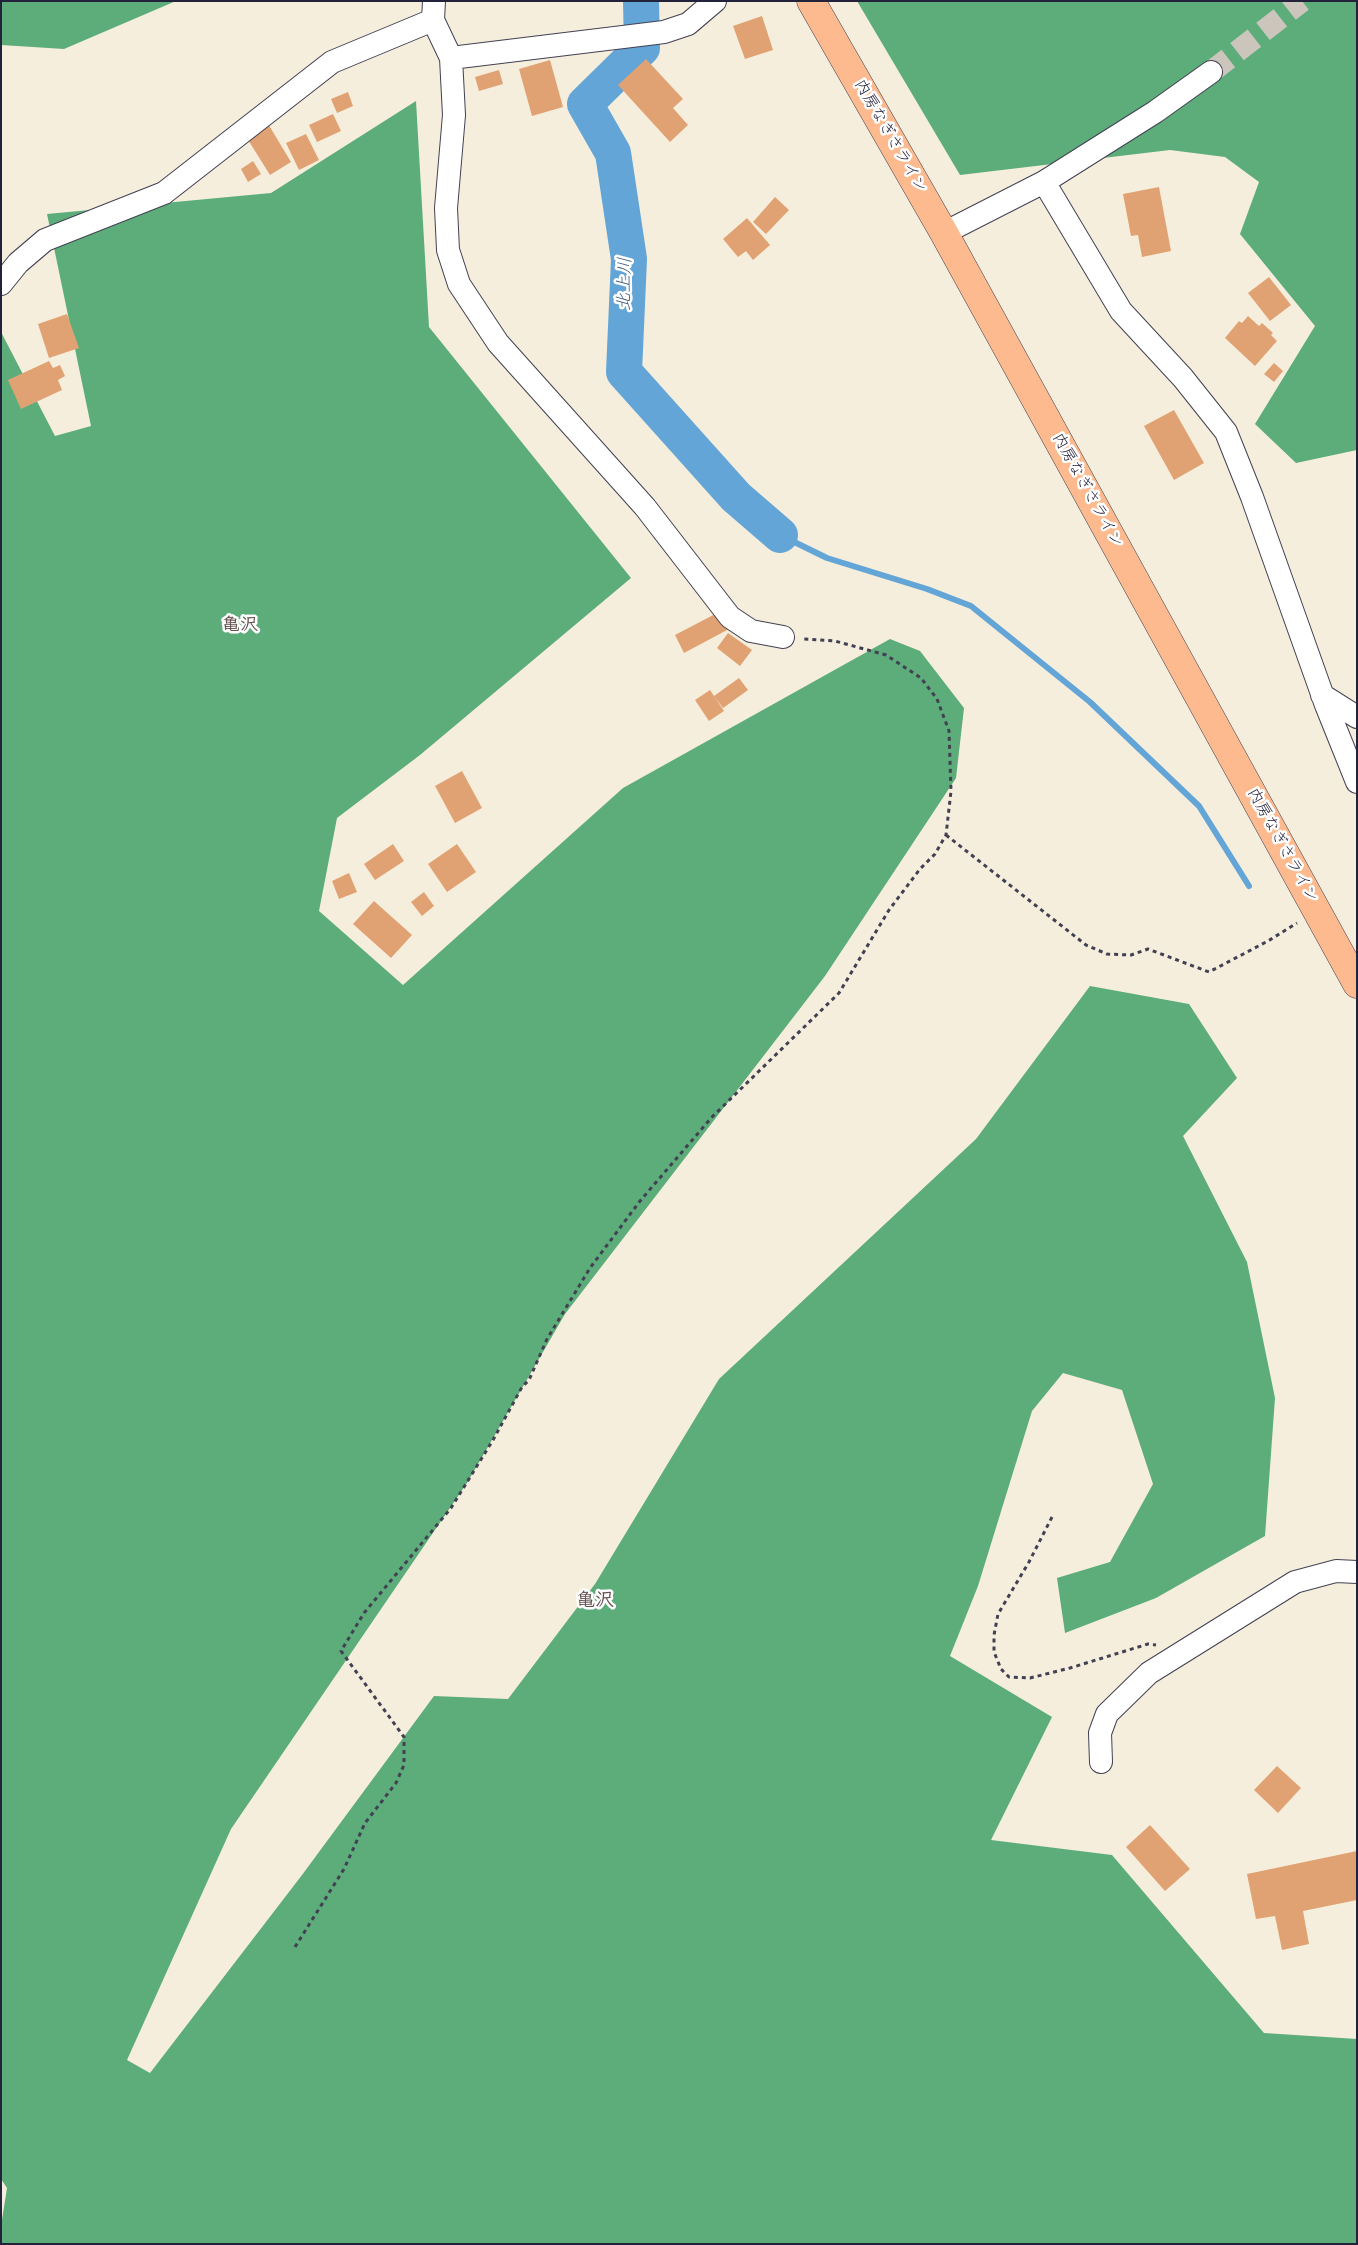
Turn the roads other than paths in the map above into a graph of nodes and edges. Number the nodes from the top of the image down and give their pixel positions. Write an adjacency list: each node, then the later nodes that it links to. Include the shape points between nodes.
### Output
1 (716, 1): 4 (street, via 688,24 664,32)
2 (811, 1): 7 (highway, 内房なぎさライン)
3 (433, 10): 4 (street); 8 (street, via 332,62 164,193 45,240 18,263)
4 (451, 58): 9 (street, via 454,115 446,208 448,250 459,284 498,343 645,507 730,617 751,631)
5 (1211, 72): 6 (street, via 1155,112)
6 (1044, 182): 7 (street); 10 (street, via 1121,311 1183,378 1226,432)
7 (944, 233): 13 (highway, 内房なぎさライン)
8 (1, 284)
9 (783, 637)
10 (1322, 695): 11 (street); 12 (street)
11 (1357, 718)
12 (1357, 782)
13 (1357, 984)
14 (1357, 1572): 15 (street, via 1336,1572 1295,1582 1149,1673 1107,1714 1100,1732)
15 (1101, 1762)

